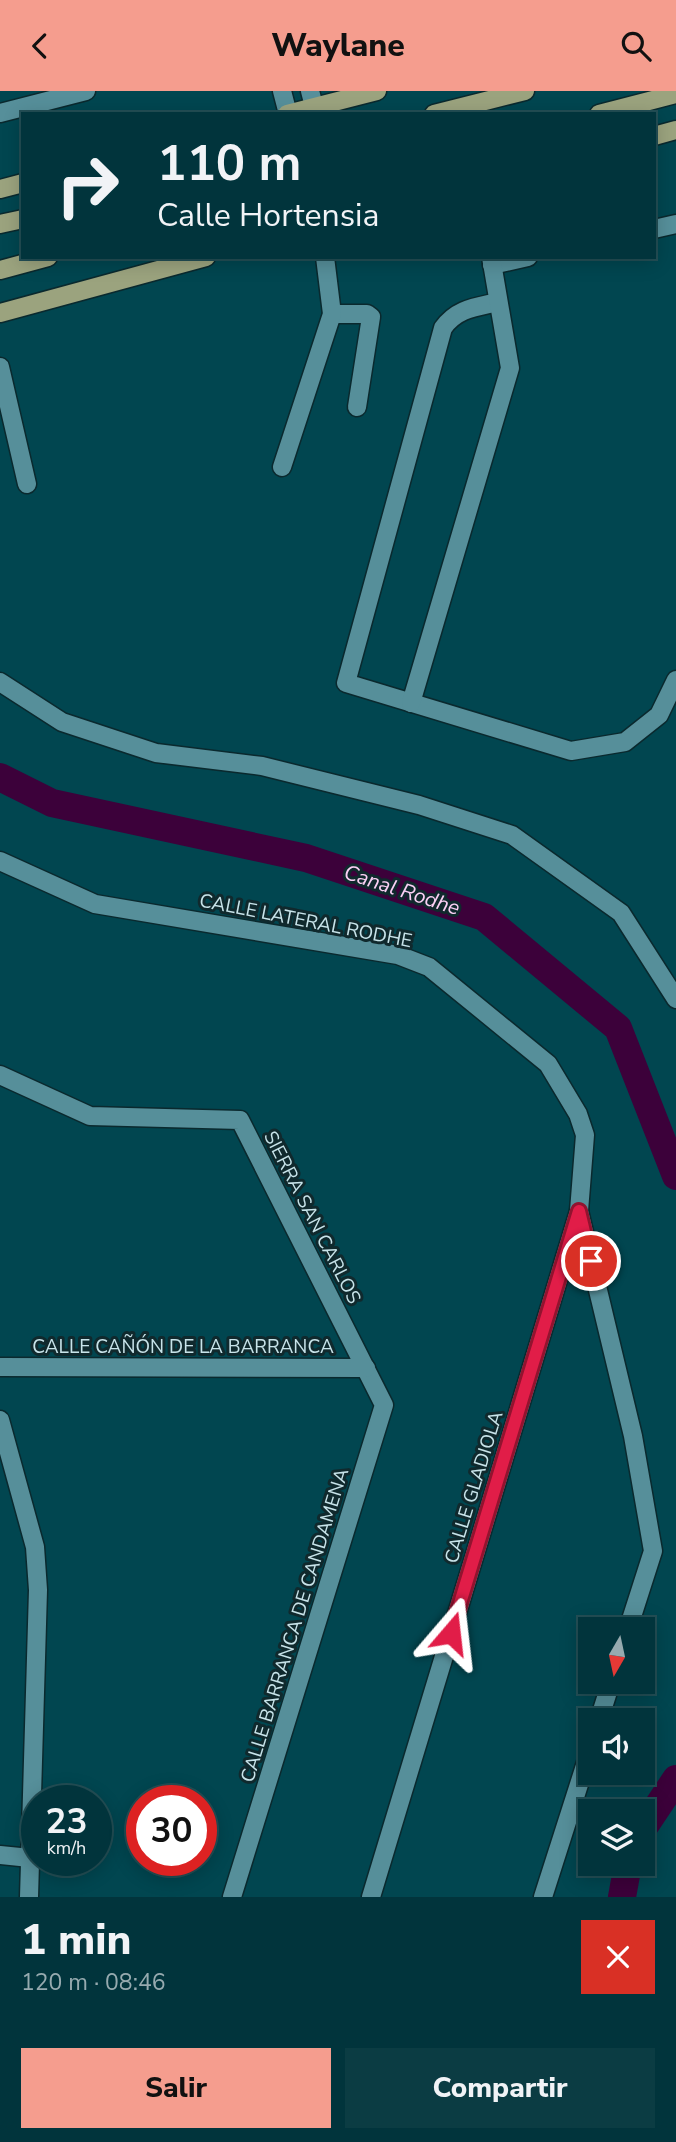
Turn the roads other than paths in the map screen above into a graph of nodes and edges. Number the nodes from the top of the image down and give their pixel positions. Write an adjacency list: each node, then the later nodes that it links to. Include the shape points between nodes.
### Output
1 (86, 91): 11 (street)
2 (282, 91): 7 (street)
3 (377, 91): 6 (main road)
4 (525, 91): 9 (main road)
5 (676, 94): 10 (main road)
6 (314, 104): 8 (main road)
7 (287, 112)
8 (293, 112)
9 (442, 112)
10 (607, 112)
11 (0, 113)
12 (676, 130): 13 (main road)
13 (656, 135)
14 (21, 184): 15 (main road)
15 (0, 189)
16 (21, 220): 18 (main road)
17 (676, 224): 19 (street)
18 (0, 225)
19 (656, 229)
20 (41, 259): 25 (main road)
21 (199, 259): 27 (main road)
22 (326, 259): 28 (street)
23 (510, 259): 24 (street)
24 (492, 261): 26 (street)
25 (0, 270)
26 (498, 302): 35 (street, via 510,368); 35 (street, via 451,316 443,328 346,683)
27 (0, 313)
28 (332, 314): 30 (street, via 371,317); 31 (street)
29 (0, 367): 32 (street)
30 (357, 407)
31 (282, 467)
32 (27, 484)
33 (676, 680): 35 (street, via 659,715 625,742 571,751)
34 (0, 682): 37 (street, via 62,722 156,753 262,766 419,805 512,835 621,913)
35 (411, 703)
36 (0, 861): 39 (street, CALLE LATERAL RODHE, via 95,904 398,955 429,967 548,1064 585,1135)
37 (676, 999)
38 (0, 1075): 41 (street, SIERRA SAN CARLOS, via 90,1117 240,1120)
39 (579, 1211): 43 (street, via 633,1436 653,1551); 51 (street, CALLE GLADIOLA)
40 (0, 1367): 41 (street, CALLE CAÑÓN DE LA BARRANCA)
41 (366, 1368): 50 (street, CALLE BARRANCA DE CANDAMENA, via 384,1405)
42 (0, 1420): 44 (street, via 35,1546 38,1590)
43 (632, 1617)
44 (32, 1785)
45 (579, 1785): 52 (street)
46 (0, 1855): 47 (street)
47 (21, 1857)
48 (30, 1876): 49 (street)
49 (29, 1897)
50 (232, 1897)
51 (371, 1897)
52 (543, 1897)

